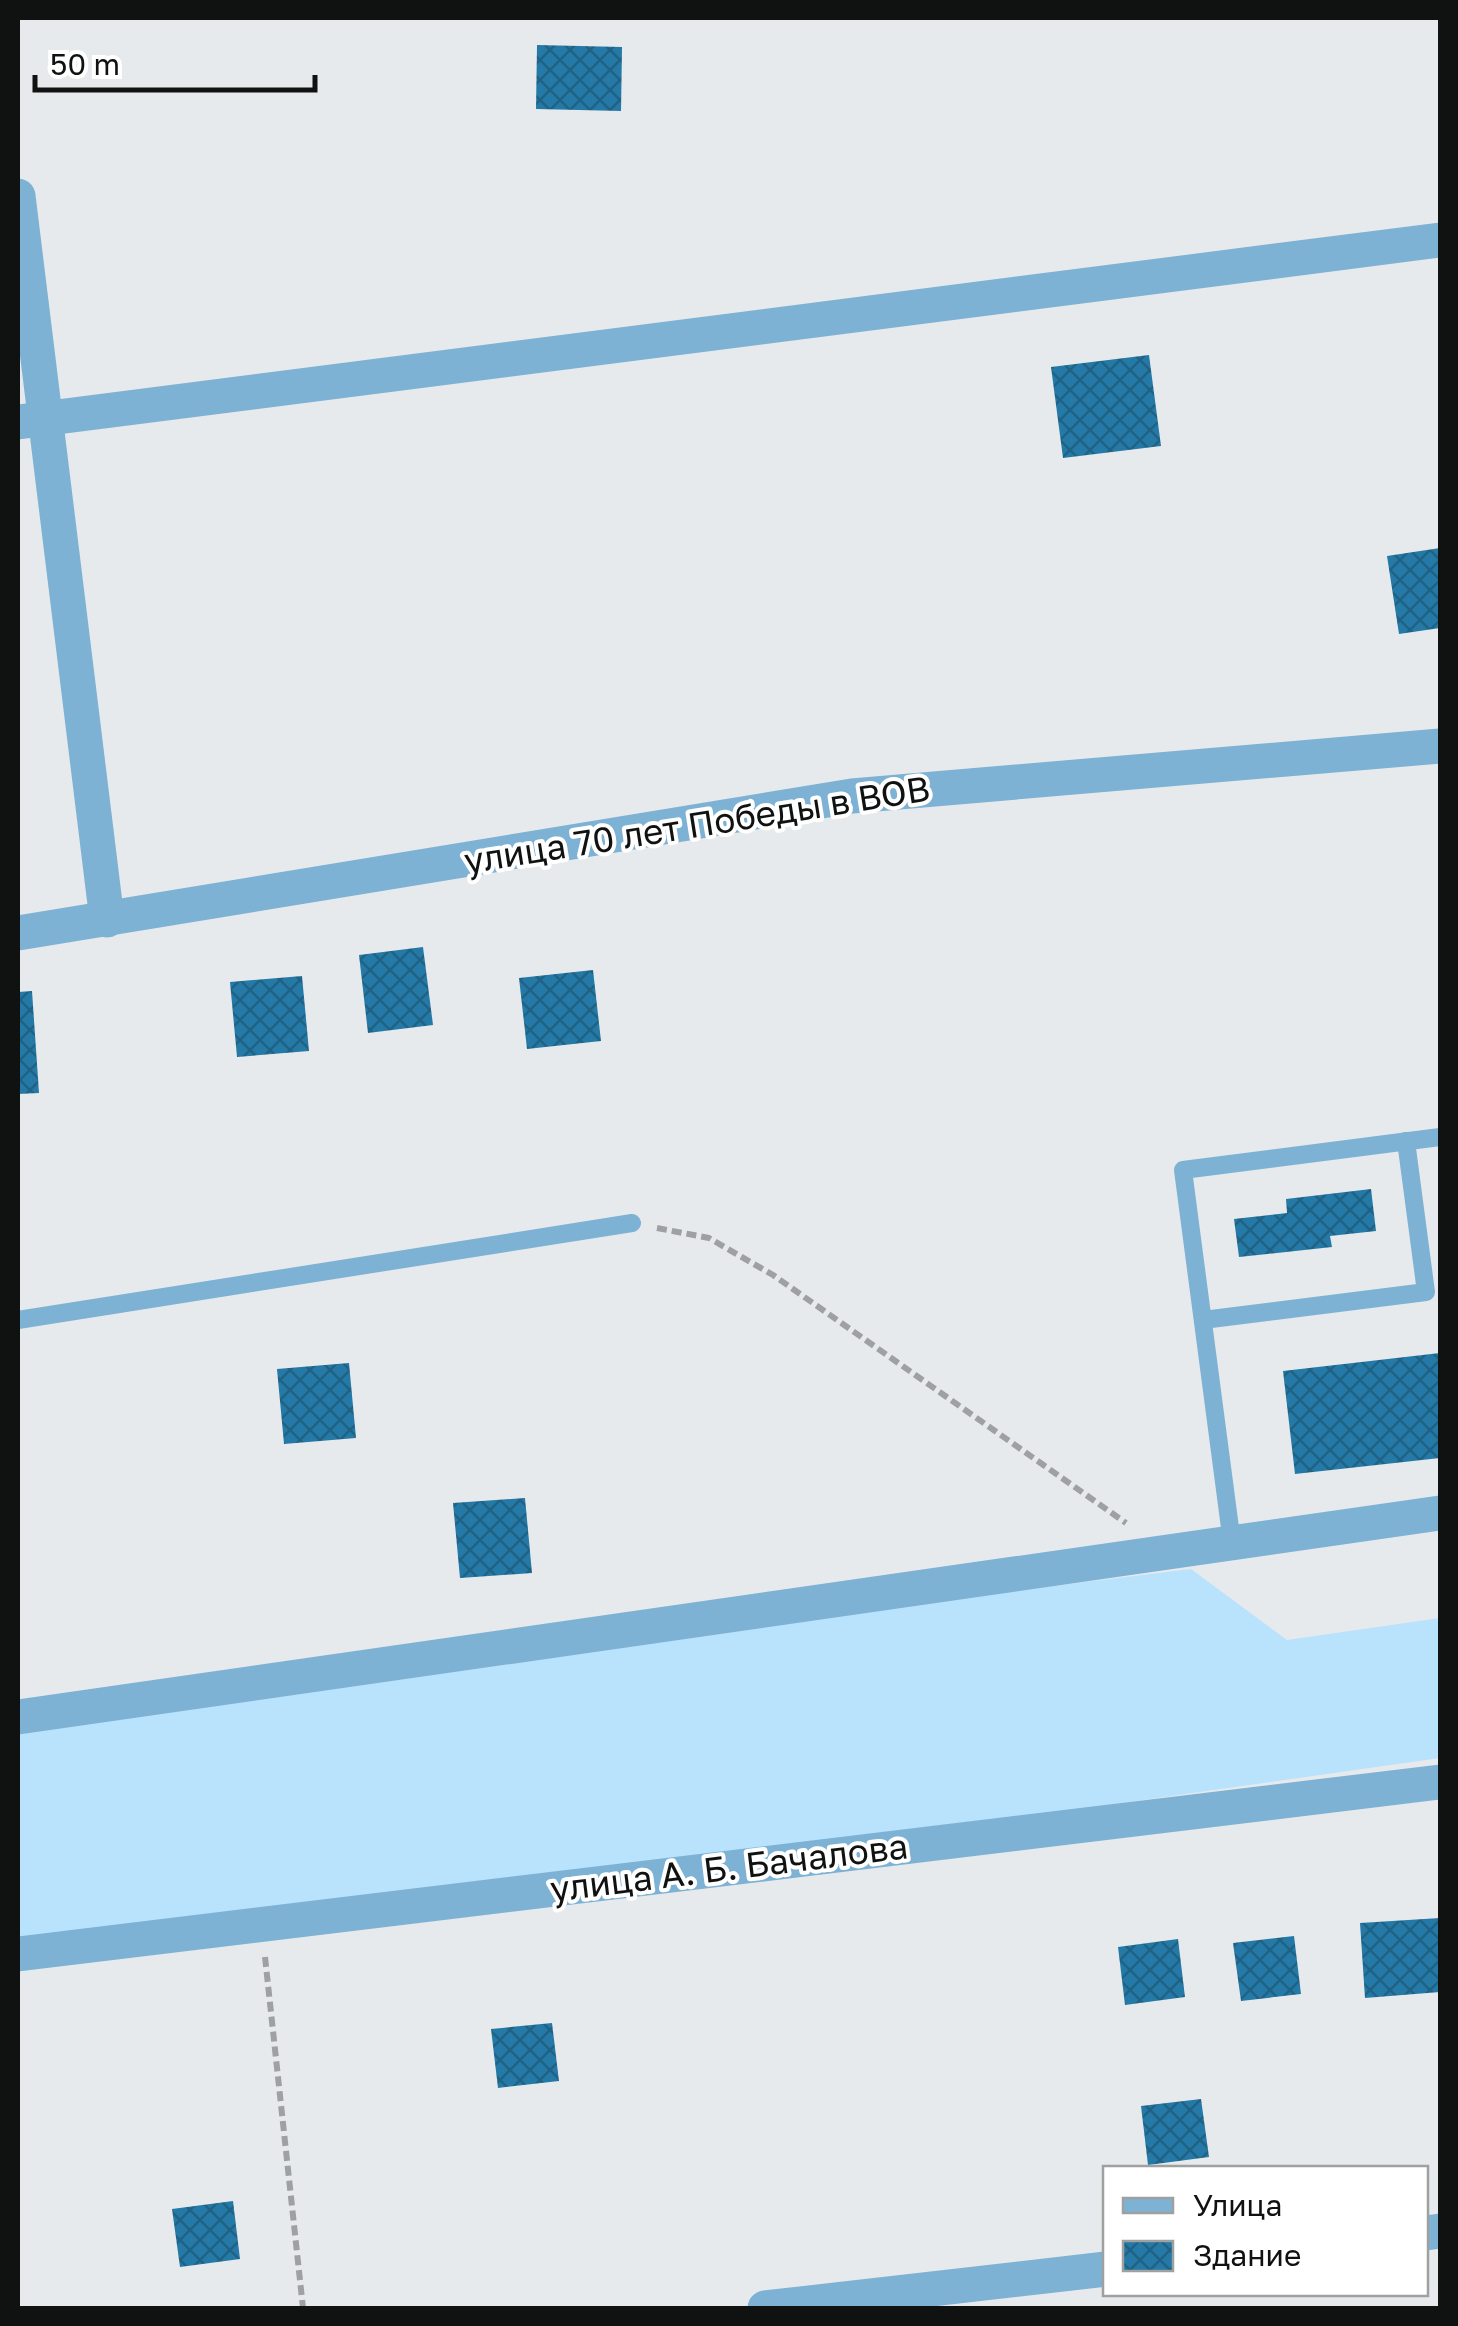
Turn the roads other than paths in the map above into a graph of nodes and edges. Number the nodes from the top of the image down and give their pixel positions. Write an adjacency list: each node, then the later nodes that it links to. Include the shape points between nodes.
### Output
1 (18, 196): 3 (street)
2 (1440, 240): 3 (street)
3 (31, 420): 5 (street)
4 (1440, 746): 5 (street, улица 70 лет Победы в ВОВ, via 852,796)
5 (107, 920): 6 (street, улица 70 лет Победы в ВОВ)
6 (18, 932)
7 (1440, 1136): 8 (lane)
8 (1406, 1141): 11 (lane, via 1183,1170); 11 (lane, via 1426,1292)
9 (632, 1223): 10 (lane)
10 (18, 1320)
11 (1203, 1320): 13 (lane)
12 (1440, 1513): 13 (street)
13 (1232, 1543): 14 (street)
14 (18, 1717)
15 (1440, 1782): 16 (street, улица А. Б. Бачалова)
16 (18, 1954)
17 (1103, 2269): 18 (street)
18 (765, 2308)

